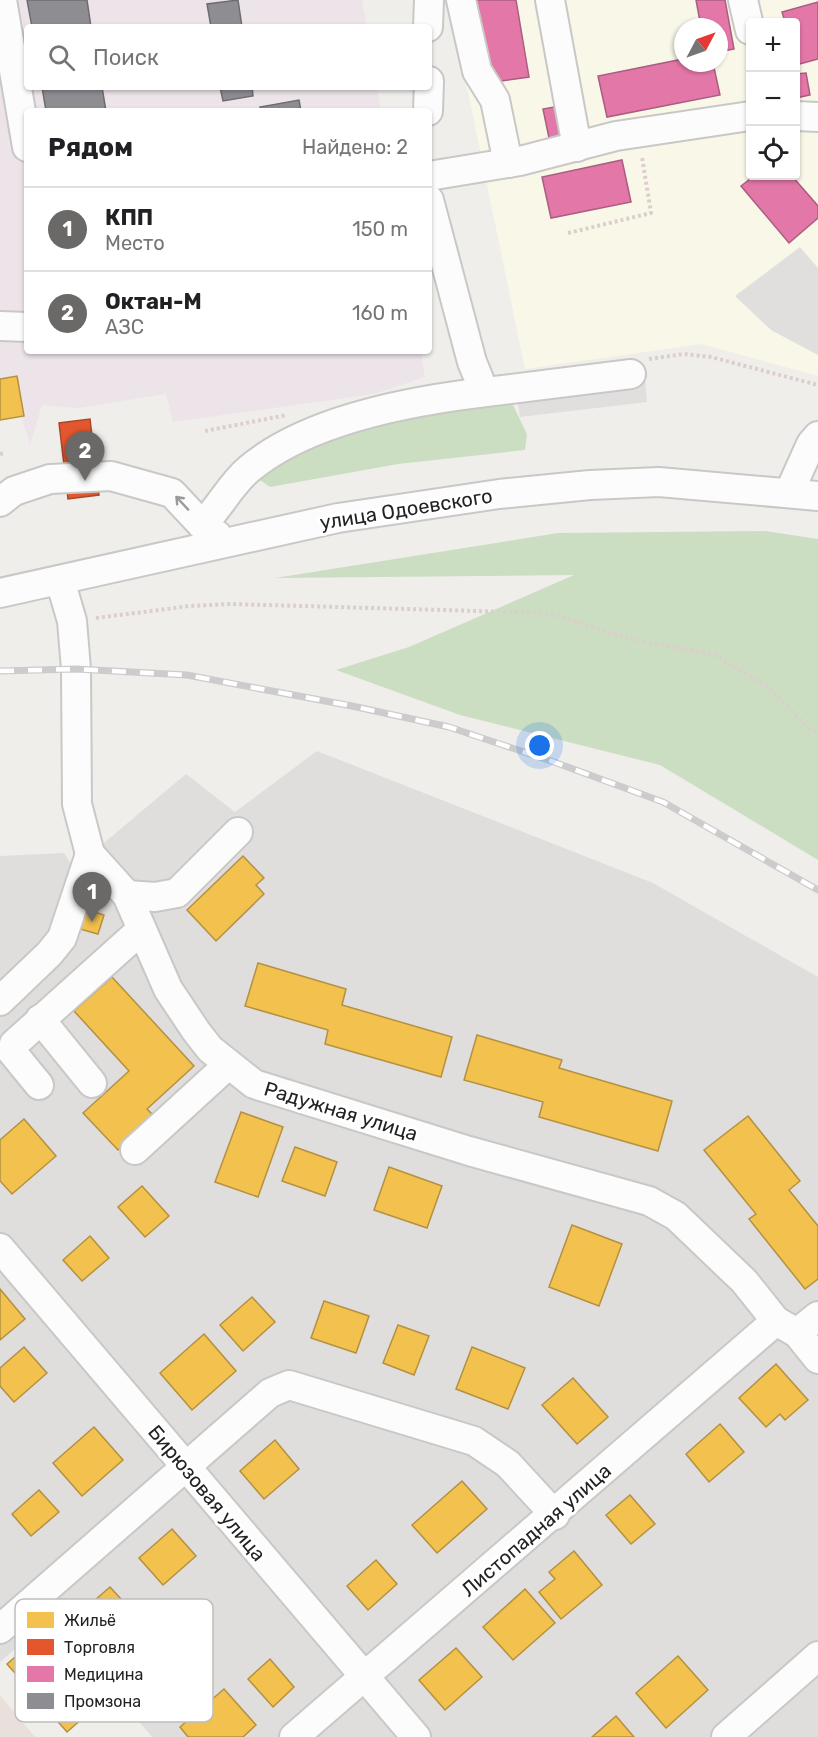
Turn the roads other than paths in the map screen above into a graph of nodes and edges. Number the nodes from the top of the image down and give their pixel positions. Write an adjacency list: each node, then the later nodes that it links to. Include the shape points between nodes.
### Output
1 (2, 0): 13 (street)
2 (429, 0): 7 (street)
3 (461, 0): 15 (street, via 477,71 495,100)
4 (550, 0): 14 (street)
5 (743, 0): 6 (street)
6 (747, 18)
7 (428, 24)
8 (429, 90): 9 (street)
9 (428, 108)
10 (800, 116): 12 (street)
11 (746, 117): 14 (street)
12 (818, 117)
13 (24, 129)
14 (577, 147): 15 (street)
15 (508, 163): 16 (street)
16 (432, 176)
17 (432, 211): 21 (street, via 479,379)
18 (0, 326): 19 (street)
19 (24, 327)
20 (632, 374): 21 (street)
21 (478, 393): 26 (street, via 430,399 332,425 286,442 234,483 220,507)
22 (818, 436): 23 (street)
23 (789, 493): 24 (street, улица Одоевского); 27 (street, улица Одоевского, via 659,482 590,485 338,518)
24 (818, 496)
25 (0, 502): 26 (street, one-way to 25, via 172,493 111,476 50,479 14,490)
26 (202, 525): 27 (street)
27 (226, 541): 28 (street, улица Одоевского)
28 (60, 579): 29 (street, улица Одоевского); 31 (street, via 72,621 76,669 76,804)
29 (0, 593)
30 (238, 832): 32 (street, via 177,893 155,897)
31 (90, 855): 32 (street, Радужная улица); 34 (street, via 62,938)
32 (127, 895): 33 (street, Радужная улица)
33 (141, 930): 35 (street); 36 (street, Радужная улица, via 168,989 210,1049)
34 (0, 1001)
35 (40, 1019): 37 (street); 38 (street, via 14,1044 12,1052)
36 (228, 1065): 39 (street); 41 (street, Радужная улица, via 254,1084 469,1151 649,1201 676,1216 744,1281)
37 (92, 1083)
38 (39, 1085)
39 (135, 1150)
40 (0, 1248): 43 (street, Бирюзовая улица)
41 (797, 1323): 42 (street, Радужная улица); 44 (street, Листопадная улица)
42 (818, 1359)
43 (185, 1468): 44 (street, via 270,1393 289,1385 474,1441 508,1464); 45 (street); 49 (street, Бирюзовая улица)
44 (555, 1515): 49 (street, Листопадная улица)
45 (34, 1599)
46 (15, 1616): 47 (street)
47 (0, 1629)
48 (818, 1656): 52 (street)
49 (365, 1677): 50 (street, Листопадная улица); 51 (street, Бирюзовая улица)
50 (294, 1737)
51 (416, 1737)
52 (726, 1737)

